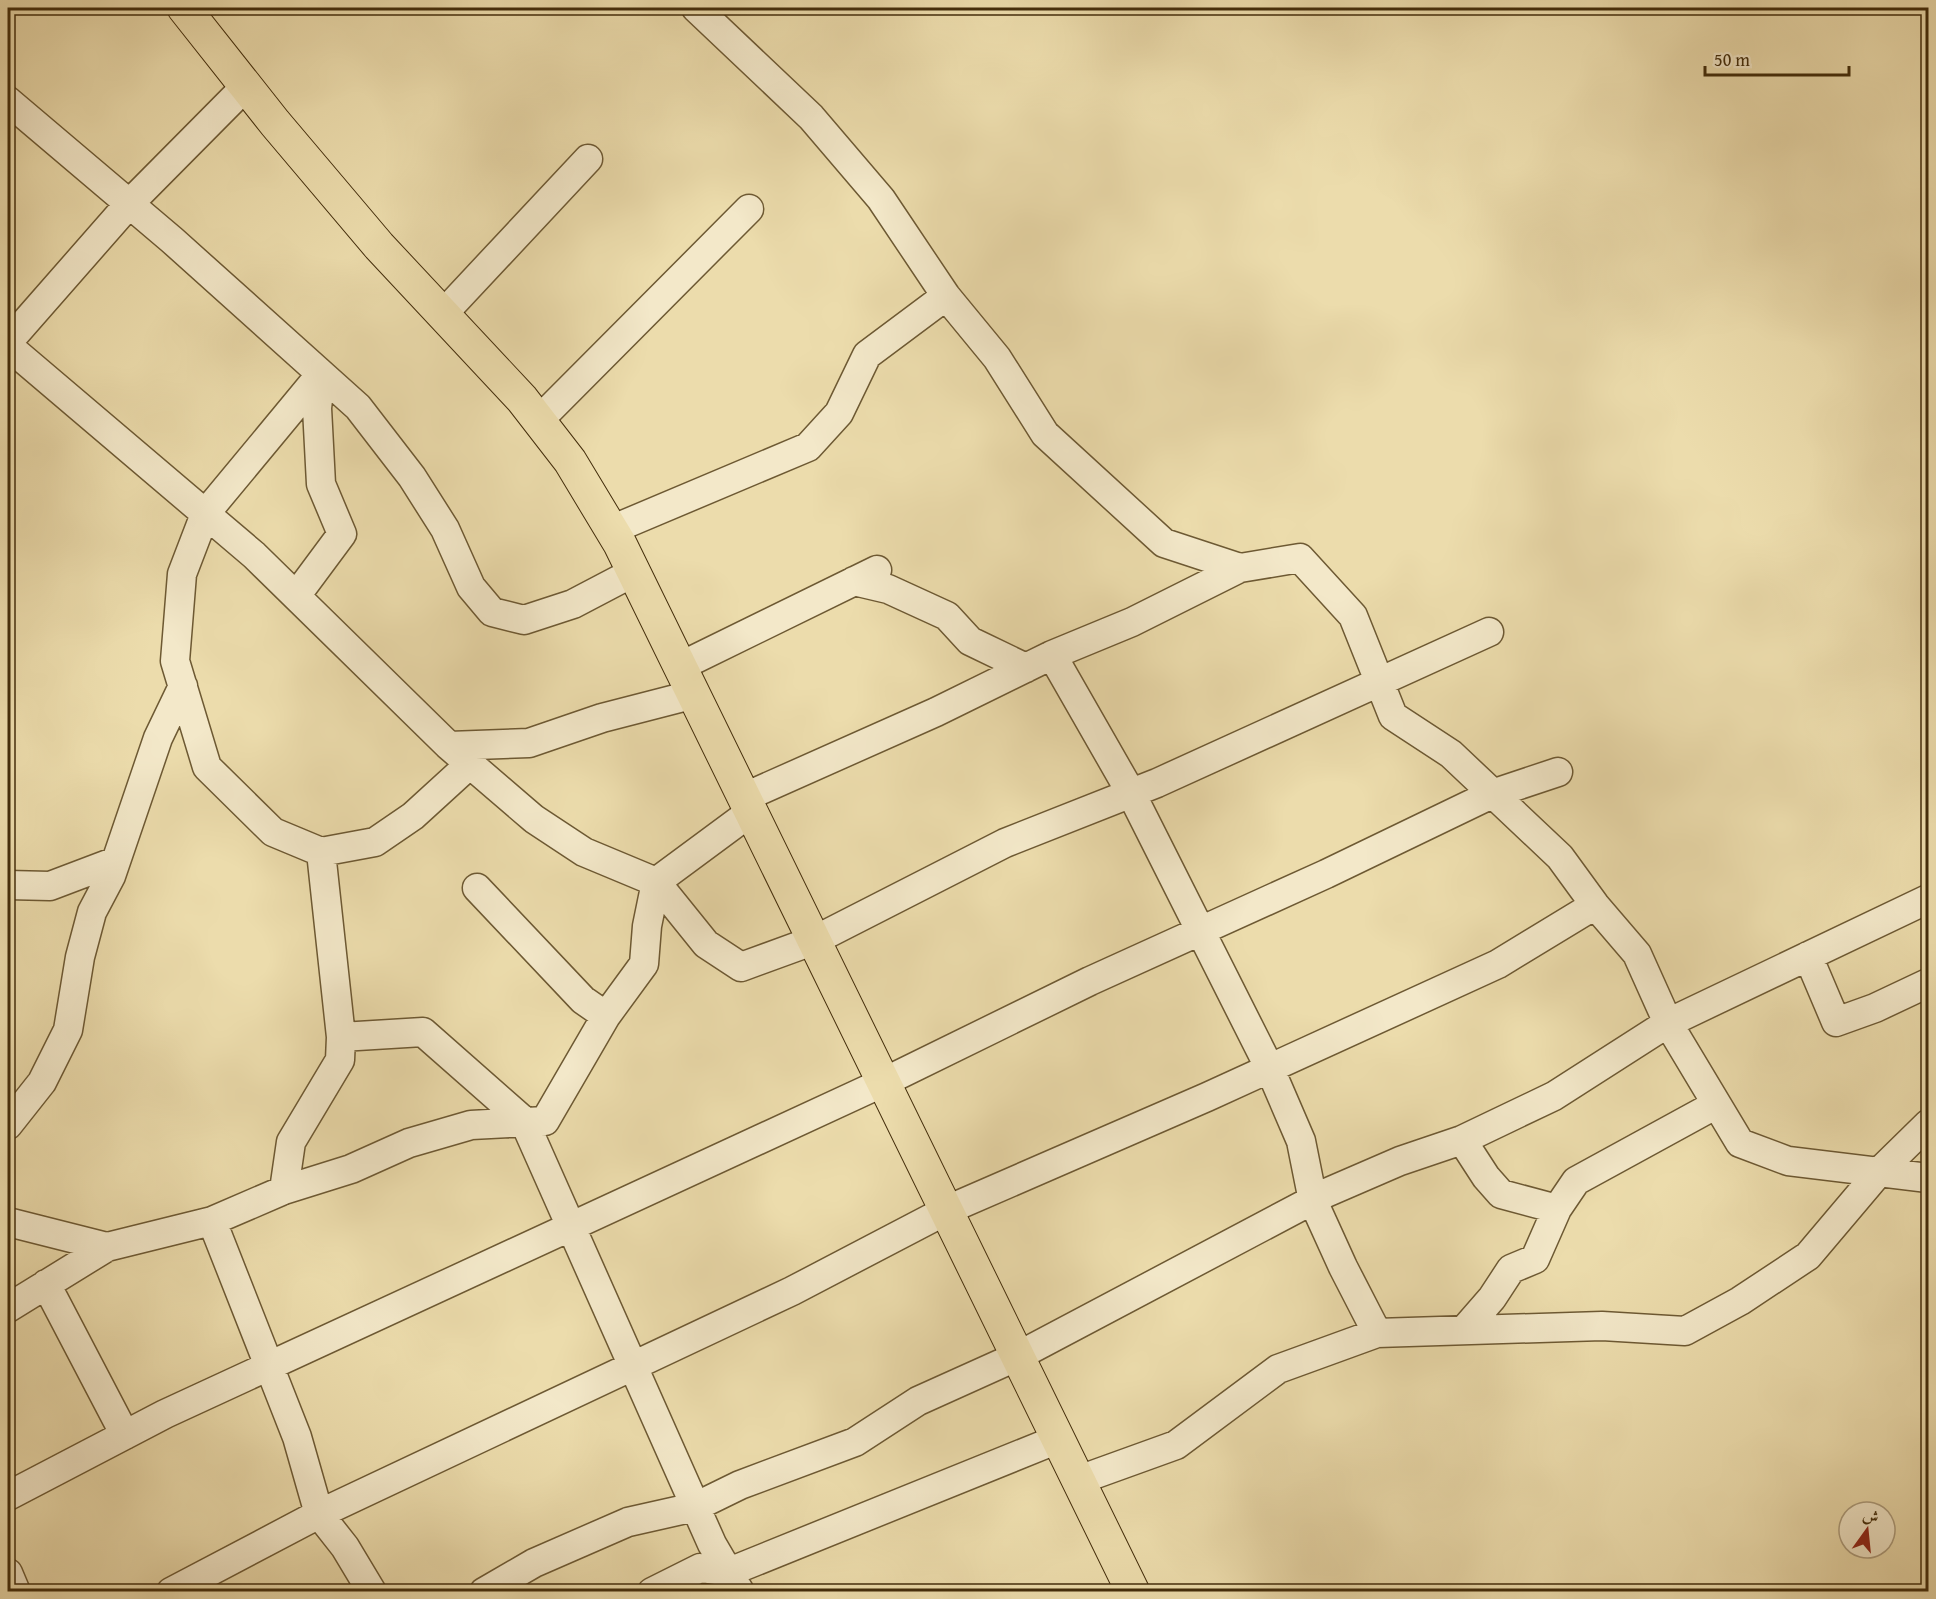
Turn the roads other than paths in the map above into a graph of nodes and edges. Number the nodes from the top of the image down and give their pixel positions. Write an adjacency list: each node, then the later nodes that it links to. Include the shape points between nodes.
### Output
1 (184, 8): 3 (main road)
2 (696, 8): 8 (street, via 819,126 881,199)
3 (246, 86): 6 (street); 9 (main road, via 379,246)
4 (8, 101): 6 (street)
5 (588, 159): 9 (street)
6 (129, 204): 10 (street); 11 (street)
7 (749, 209): 12 (street)
8 (946, 296): 14 (street, via 867,356 838,412 808,447); 15 (street, via 997,358 1045,434 1164,543)
9 (443, 314): 12 (main road)
10 (8, 344): 13 (street)
11 (321, 374): 13 (street); 16 (street, via 358,407 412,477 445,529 471,587 492,612 524,620 573,604); 17 (street, via 317,408 321,484 342,534)
12 (538, 421): 14 (main road, via 570,461)
13 (206, 514): 17 (street); 23 (street, via 182,574 175,661)
14 (611, 530): 16 (main road)
15 (1240, 568): 19 (street, via 1131,622); 22 (street, via 1300,558 1353,616)
16 (634, 572): 21 (main road)
17 (296, 596): 24 (street)
18 (1489, 632): 22 (street)
19 (1052, 655): 20 (street); 27 (street)
20 (1026, 668): 21 (street, via 970,641 947,616 865,575); 29 (street)
21 (688, 680): 24 (street, via 602,718 529,743); 29 (main road)
22 (1380, 682): 27 (street); 28 (street, via 1393,716 1451,754)
23 (183, 686): 30 (street, via 207,767 273,831); 31 (street, via 158,738)
24 (449, 746): 25 (street)
25 (470, 764): 30 (street, via 413,816 375,842); 32 (street, via 534,819 584,852)
26 (1558, 772): 28 (street)
27 (1131, 793): 37 (street); 38 (street, via 1005,843)
28 (1492, 794): 36 (street, via 1560,857); 37 (street)
29 (749, 804): 32 (street); 38 (main road)
30 (321, 852): 43 (street)
31 (116, 861): 33 (street, via 50,886); 49 (street, via 92,912 68,1030 42,1082)
32 (656, 882): 38 (street, via 706,944 741,967); 41 (street, via 644,964)
33 (8, 885)
34 (477, 888): 41 (street, via 583,1000)
35 (1929, 899): 39 (street)
36 (1595, 905): 42 (street, via 1637,954); 44 (street, via 1498,964)
37 (1199, 932): 44 (street); 45 (street)
38 (815, 940): 45 (main road)
39 (1808, 956): 40 (street, via 1836,1022); 42 (street)
40 (1929, 983)
41 (606, 1016): 47 (street, via 545,1121)
42 (1668, 1023): 46 (street); 50 (street, via 1554,1096)
43 (341, 1037): 47 (street, via 423,1032); 53 (street, via 340,1060 291,1142)
44 (1269, 1069): 54 (street, via 1301,1141); 56 (street)
45 (884, 1082): 56 (main road); 59 (street)
46 (1715, 1105): 51 (street, via 1740,1143 1788,1161); 55 (street, via 1576,1181)
47 (524, 1121): 53 (street, via 471,1125 409,1143 351,1169); 59 (street)
48 (1929, 1124): 51 (street)
49 (8, 1125)
50 (1462, 1140): 54 (street, via 1400,1161); 55 (street, via 1501,1194)
51 (1879, 1172): 52 (street); 63 (street, via 1808,1256 1740,1301 1685,1330 1602,1326)
52 (1929, 1178)
53 (284, 1190): 57 (street)
54 (1313, 1201): 64 (street); 65 (street)
55 (1557, 1209): 63 (street, via 1535,1259 1511,1269)
56 (947, 1210): 65 (main road); 66 (street, via 792,1291)
57 (212, 1221): 60 (street); 67 (street)
58 (8, 1222): 60 (street)
59 (571, 1228): 66 (street); 67 (street)
60 (107, 1247): 61 (street)
61 (46, 1284): 62 (street); 68 (street)
62 (11, 1303)
63 (1465, 1329): 64 (street)
64 (1377, 1333): 70 (street, via 1278,1369 1176,1445)
65 (1018, 1356): 69 (main road); 72 (street, via 918,1401 855,1442 740,1485)
66 (632, 1364): 72 (street); 73 (street)
67 (268, 1366): 68 (street); 73 (street, via 297,1437)
68 (125, 1434): 71 (street)
69 (1059, 1438): 70 (main road); 75 (street)
70 (1079, 1480): 81 (main road)
71 (8, 1496)
72 (695, 1507): 75 (street); 79 (street, via 628,1522 534,1563)
73 (319, 1514): 77 (street); 78 (street)
74 (8, 1573): 76 (street)
75 (735, 1582): 80 (street, via 700,1568)
76 (16, 1592)
77 (171, 1592)
78 (372, 1592)
79 (484, 1592)
80 (652, 1592)
81 (1133, 1592)

